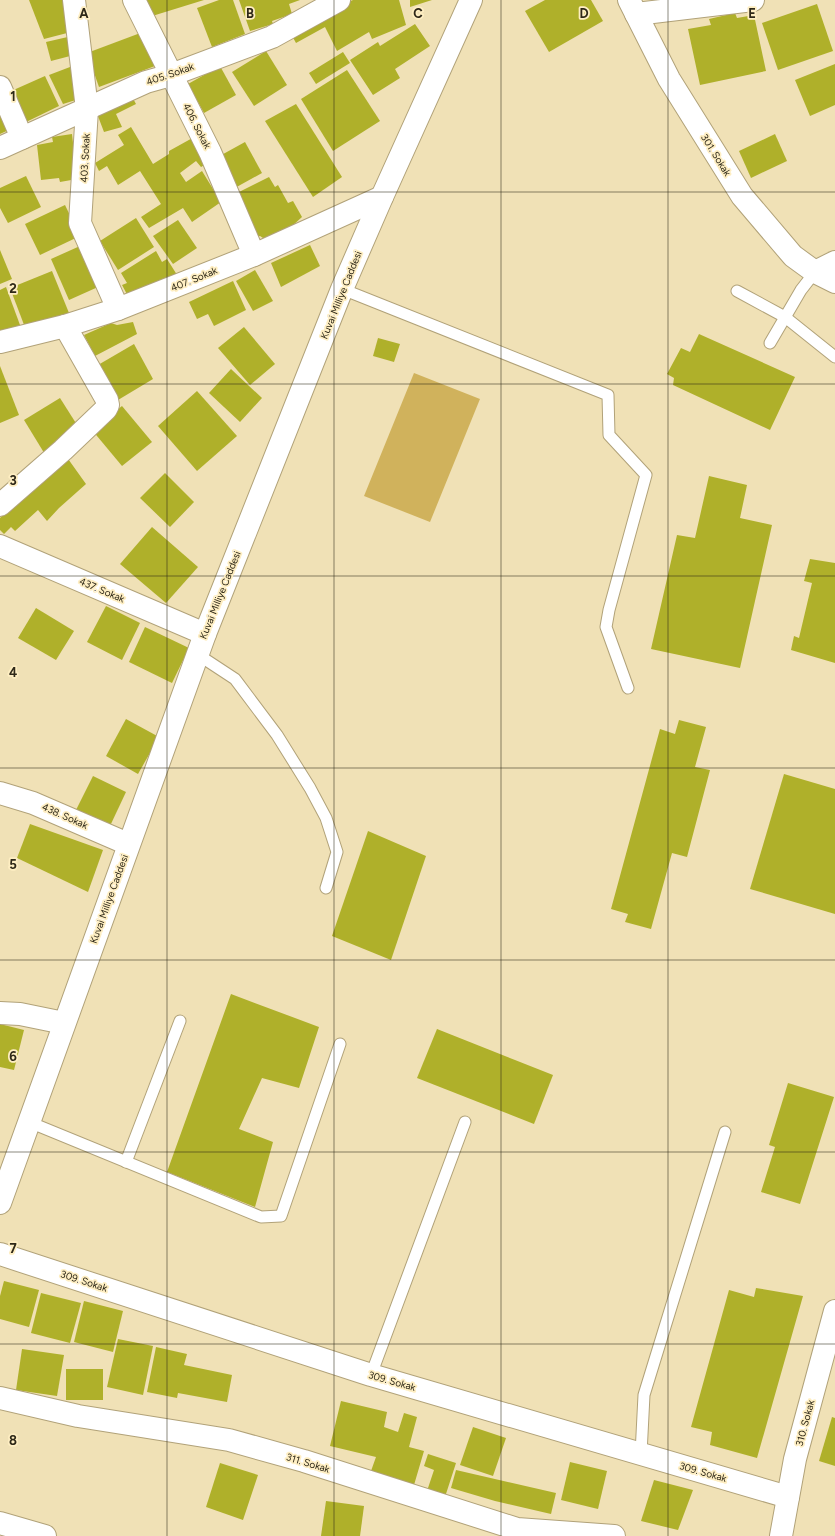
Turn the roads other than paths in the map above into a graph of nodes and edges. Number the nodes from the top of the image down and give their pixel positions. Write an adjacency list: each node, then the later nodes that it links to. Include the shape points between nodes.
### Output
1 (74, 0): 9 (street, 403. Sokak)
2 (134, 0): 7 (street, 406. Sokak)
3 (339, 0): 7 (street, 405. Sokak, via 272,37)
4 (471, 0): 12 (street, Kuvai Milliye Caddesi)
5 (753, 0): 6 (street)
6 (633, 7): 15 (street, 301. Sokak, via 669,80 742,196 793,256)
7 (170, 75): 9 (street, 405. Sokak, via 146,82); 13 (street, 406. Sokak, via 210,152)
8 (0, 87): 10 (street)
9 (88, 109): 10 (street, 405. Sokak); 19 (street, 403. Sokak, via 80,223)
10 (22, 138): 11 (street, 405. Sokak)
11 (0, 148)
12 (382, 197): 13 (street, 407. Sokak); 17 (street, Kuvai Milliye Caddesi)
13 (254, 255): 19 (street, 407. Sokak)
14 (835, 262): 15 (street)
15 (815, 272): 16 (street, 301. Sokak); 20 (lane)
16 (835, 282)
17 (342, 289): 27 (street, Kuvai Milliye Caddesi); 29 (lane, via 608,395 609,435 646,474 606,627)
18 (737, 291): 20 (lane)
19 (118, 309): 21 (street, 407. Sokak)
20 (785, 317): 23 (lane); 24 (lane)
21 (65, 326): 22 (street, 407. Sokak); 25 (street, via 97,380 108,405 63,450)
22 (0, 342)
23 (770, 343)
24 (835, 357)
25 (0, 505)
26 (0, 546): 27 (street, 437. Sokak)
27 (205, 634): 28 (street, Kuvai Milliye Caddesi)
28 (197, 654): 31 (street, Kuvai Milliye Caddesi); 32 (lane, via 235,680 277,735 310,788 326,818 337,852)
29 (628, 688)
30 (0, 793): 31 (street, 438. Sokak, via 33,803)
31 (128, 844): 35 (street, Kuvai Milliye Caddesi)
32 (326, 888)
33 (0, 1013): 35 (street, via 20,1014)
34 (180, 1021): 40 (lane)
35 (64, 1024): 37 (street, Kuvai Milliye Caddesi)
36 (340, 1044): 40 (lane, via 280,1216 261,1217)
37 (29, 1122): 40 (lane); 41 (street, Kuvai Milliye Caddesi)
38 (465, 1122): 44 (lane)
39 (725, 1132): 46 (lane, via 644,1395)
40 (126, 1162)
41 (0, 1203)
42 (0, 1254): 44 (street, 309. Sokak)
43 (835, 1311): 47 (street, 310. Sokak, via 795,1459)
44 (371, 1375): 46 (street, 309. Sokak)
45 (0, 1398): 50 (street, 311. Sokak, via 78,1416 229,1440 304,1461 517,1529)
46 (641, 1454): 47 (street, 309. Sokak)
47 (788, 1497): 51 (street, 310. Sokak)
48 (0, 1523): 49 (street)
49 (45, 1536)
50 (614, 1536)
51 (781, 1536)

